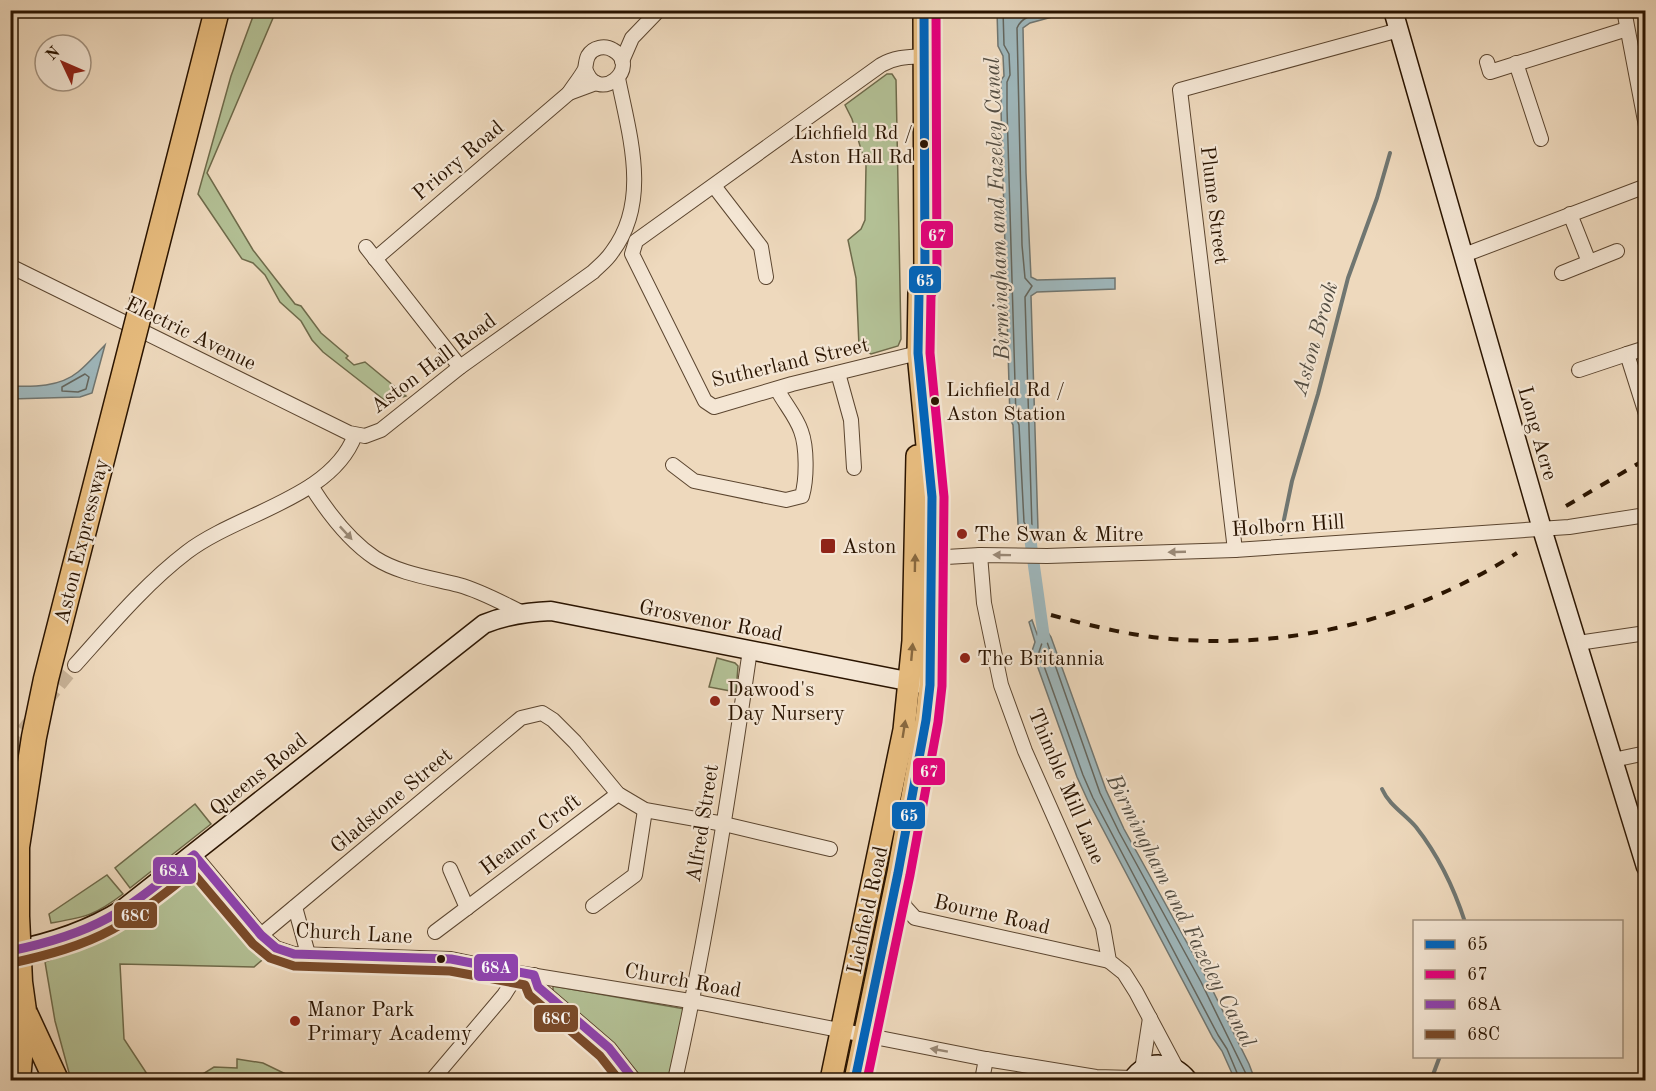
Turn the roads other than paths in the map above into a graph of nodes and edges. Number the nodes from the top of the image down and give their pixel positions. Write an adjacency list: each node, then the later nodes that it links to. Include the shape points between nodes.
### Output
1 (217, 10): 80 (highway, Aston Expressway, bridge, via 34,737 17,847)
2 (659, 10): 9 (street, Aston Hall Road)
3 (909, 10): 11 (main road, Lichfield Road)
4 (924, 10): 11 (main road, Lichfield Road)
5 (1393, 10): 8 (main road, Long Acre)
6 (1624, 10): 7 (street)
7 (1627, 29): 14 (street); 20 (street)
8 (1399, 30): 27 (main road, Long Acre); 48 (street, Plume Street, via 1180,90)
9 (632, 38): 10 (street, Aston Hall Road); 12 (street, Aston Hall Road)
10 (610, 48): 12 (street); 15 (street, Aston Hall Road, via 592,51)
11 (917, 56): 22 (street, via 881,65); 34 (main road, Lichfield Road, via 925,280 919,293)
12 (622, 61): 16 (street, Aston Hall Road)
13 (1487, 62): 14 (street, via 1490,72)
14 (1516, 63): 21 (street)
15 (585, 68): 17 (street); 18 (street, Priory Road)
16 (618, 78): 17 (street); 19 (street, Aston Hall Road)
17 (599, 83): 18 (street, Priory Road); 19 (street)
18 (569, 93): 28 (street, Priory Road)
19 (622, 98): 36 (street, Aston Hall Road, via 629,123 634,183 633,206 621,239 593,272)
20 (1646, 126)
21 (1541, 139)
22 (714, 186): 32 (street, via 761,247); 40 (street, Sutherland Street, via 636,241 632,254 705,401 714,406)
23 (1646, 186): 24 (street)
24 (1570, 214): 27 (street); 29 (street)
25 (366, 247): 28 (street)
26 (1617, 251): 29 (street)
27 (1464, 255): 47 (main road, Long Acre)
28 (375, 259): 36 (street)
29 (1589, 262): 31 (street)
30 (10, 266): 42 (street, Electric Avenue)
31 (1562, 273)
32 (766, 277)
33 (1646, 348): 35 (street)
34 (918, 353): 38 (street, Sutherland Street); 39 (main road, Lichfield Road)
35 (1628, 354): 37 (street); 41 (street)
36 (460, 367): 42 (street, Aston Hall Road, via 381,429)
37 (1579, 370)
38 (838, 373): 40 (street, Sutherland Street); 44 (street, via 851,420)
39 (919, 380): 50 (main road, Lichfield Road, via 932,497); 58 (main road, Lichfield Road, one-way to 39, via 914,621)
40 (777, 389): 43 (street, via 801,431 805,457 802,496 786,500 694,481)
41 (1646, 414)
42 (355, 435): 45 (street, Aston Hall Road, via 341,462)
43 (674, 465)
44 (854, 468)
45 (311, 486): 51 (street, Grosvenor Road, one-way to 51, via 346,534 376,559); 57 (street, Aston Hall Road, via 188,551 163,571)
46 (1646, 515): 47 (street, Holborn Hill)
47 (1542, 529): 48 (street, Holborn Hill); 55 (main road, Long Acre)
48 (1235, 550): 49 (street, Holborn Hill, one-way to 49)
49 (980, 555): 50 (street, Holborn Hill); 76 (street, Thimble Mill Lane, via 984,603 1001,685 1025,751 1103,927)
50 (932, 560): 58 (main road, Lichfield Road)
51 (487, 596): 52 (street, Grosvenor Road); 53 (street)
52 (523, 613): 53 (main road, Queens Road); 56 (main road, Grosvenor Road, via 551,611)
53 (484, 624): 65 (main road, Queens Road)
54 (1646, 633): 55 (street)
55 (1578, 643): 60 (main road, Long Acre)
56 (750, 650): 58 (main road, Grosvenor Road); 63 (street, Alfred Street)
57 (75, 665)
58 (919, 684): 68 (main road, Lichfield Road, via 926,720); 82 (main road, Lichfield Road, one-way to 58)
59 (1646, 753): 60 (street)
60 (1613, 760): 66 (main road, Long Acre)
61 (618, 794): 62 (street); 70 (street, Gladstone Street, via 553,720 542,713 521,718); 71 (street, Heanor Croft)
62 (645, 810): 63 (street); 69 (street, via 635,875)
63 (724, 824): 64 (street); 79 (street, Alfred Street)
64 (830, 849)
65 (194, 855): 73 (street, Church Lane); 74 (main road, Queens Road, via 94,926)
66 (1646, 867)
67 (450, 868): 71 (street, Heanor Croft)
68 (898, 873): 76 (street, Bourne Road, via 905,907 915,918); 83 (main road, Lichfield Road)
69 (593, 906)
70 (295, 907): 73 (street, Gladstone Street); 75 (street)
71 (467, 908): 72 (street, Heanor Croft)
72 (435, 932)
73 (261, 935): 75 (street, Church Lane, via 276,948)
74 (10, 951)
75 (308, 954): 77 (street, Church Lane, via 451,959)
76 (1109, 961): 81 (street, via 1124,973)
77 (518, 973): 78 (street, Church Road); 91 (street)
78 (534, 975): 79 (street, Church Road); 92 (street, via 538,987 609,1048)
79 (692, 1002): 82 (street, Church Road); 93 (street, Alfred Street)
80 (24, 1011): 88 (highway); 89 (highway, Aston Expressway); 90 (highway)
81 (1150, 1018): 85 (street); 86 (street)
82 (841, 1031): 83 (street, Church Road); 94 (main road, Lichfield Road)
83 (864, 1036): 84 (street, one-way to 83); 95 (main road, Lichfield Road)
84 (986, 1059): 87 (street); 96 (street)
85 (1136, 1076): 86 (main road, via 1160,1064); 87 (street)
86 (1186, 1076)
87 (1098, 1079)
88 (18, 1080)
89 (36, 1080)
90 (56, 1080)
91 (432, 1080)
92 (634, 1080)
93 (675, 1080)
94 (831, 1080)
95 (855, 1080)
96 (982, 1080)

